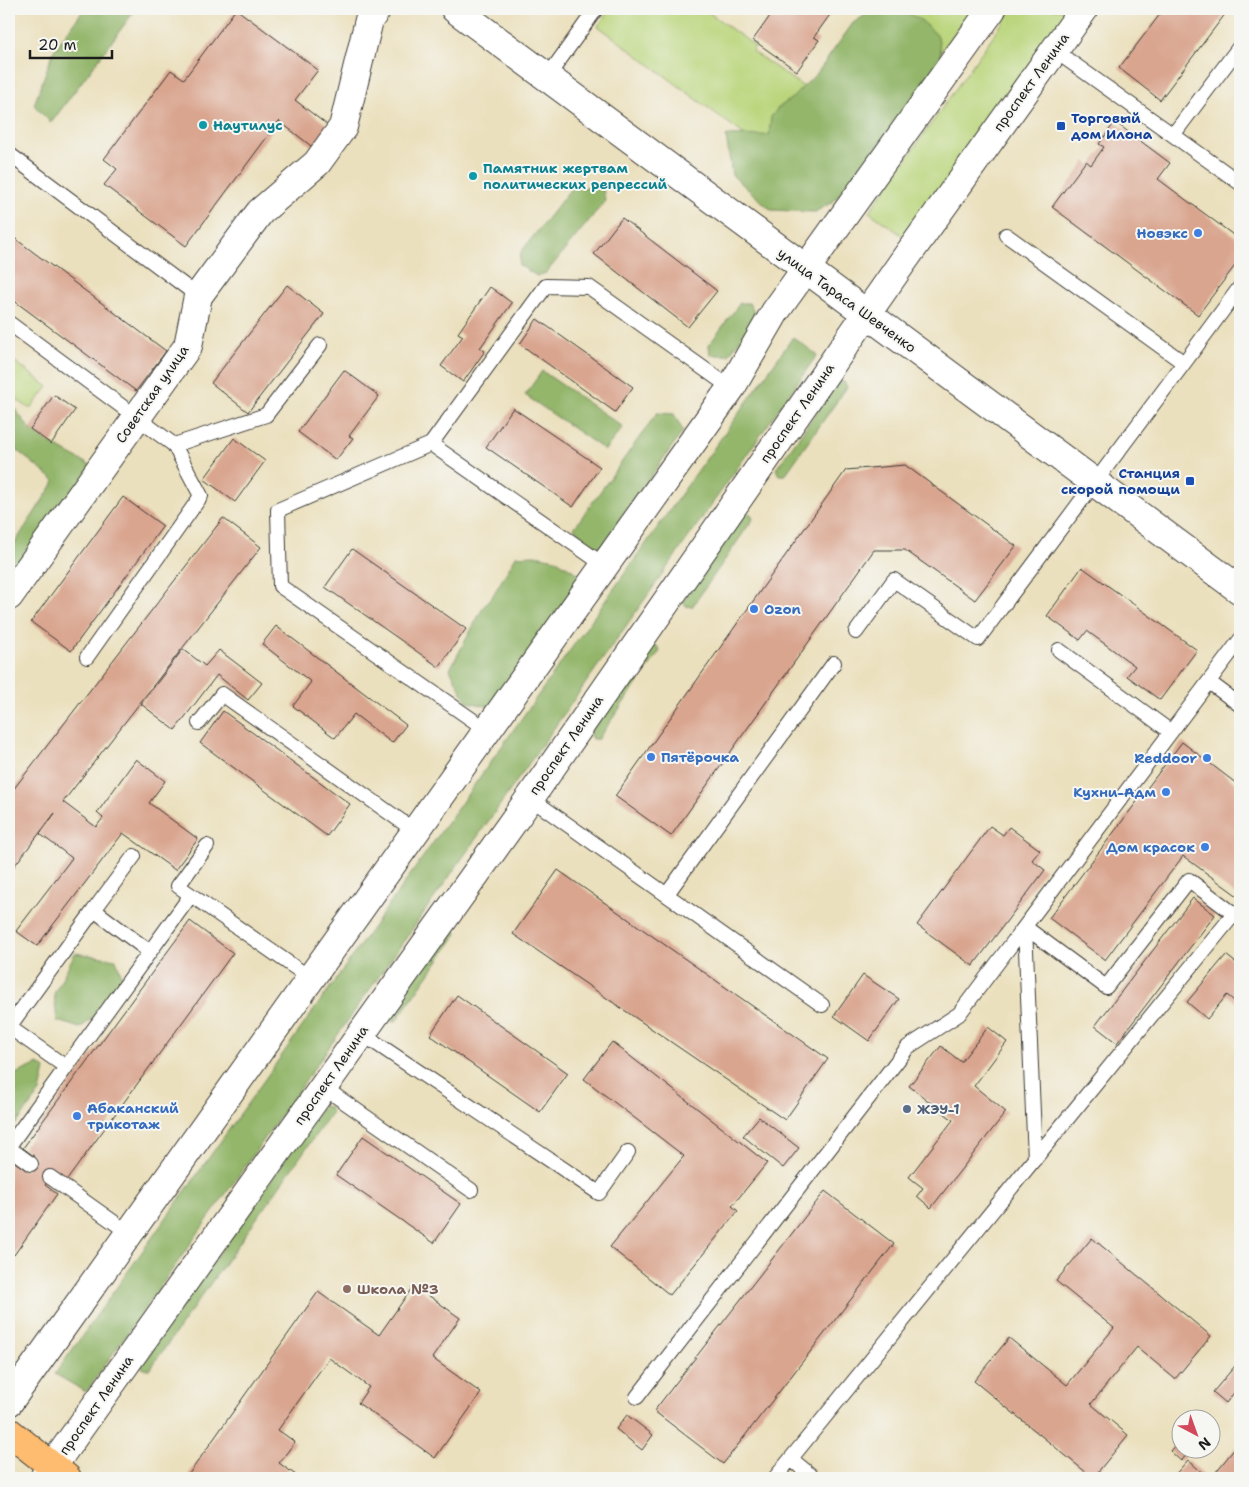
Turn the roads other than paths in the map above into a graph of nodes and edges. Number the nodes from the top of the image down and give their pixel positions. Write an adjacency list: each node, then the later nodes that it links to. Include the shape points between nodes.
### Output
1 (377, 9): 15 (street, Советская улица, via 369,20 343,127 317,163 260,212)
2 (455, 9): 8 (street, улица Тараса Шевченко)
3 (596, 9): 8 (lane)
4 (992, 9): 13 (street)
5 (1084, 9): 7 (street, проспект Ленина)
6 (1240, 46): 9 (lane)
7 (1054, 50): 9 (lane); 16 (street, проспект Ленина)
8 (548, 76): 13 (street, улица Тараса Шевченко)
9 (1173, 135): 11 (lane)
10 (9, 154): 15 (lane)
11 (1240, 183)
12 (1006, 235): 19 (lane)
13 (805, 269): 16 (street, улица Тараса Шевченко); 20 (street, via 775,312)
14 (1240, 286): 19 (lane)
15 (198, 296): 21 (street, Советская улица, via 188,346)
16 (866, 314): 24 (street, улица Тараса Шевченко); 38 (street, проспект Ленина)
17 (9, 323): 21 (lane)
18 (320, 345): 23 (lane, via 266,415)
19 (1184, 362): 24 (lane)
20 (731, 388): 22 (lane, via 589,287 546,286); 25 (street)
21 (136, 418): 23 (lane); 27 (street, Советская улица)
22 (431, 444): 25 (lane); 36 (lane, via 278,510 280,586)
23 (174, 445): 31 (lane, via 201,496)
24 (1095, 481): 26 (street, улица Тараса Шевченко); 28 (lane, via 978,639 894,580)
25 (604, 565): 36 (street)
26 (1240, 590)
27 (9, 596)
28 (856, 632)
29 (1240, 640): 33 (lane)
30 (1059, 650): 37 (lane)
31 (87, 657)
32 (834, 663): 42 (lane)
33 (1209, 682): 34 (lane); 37 (lane)
34 (1240, 705)
35 (199, 723): 39 (lane, via 222,694)
36 (487, 730): 39 (street)
37 (1171, 732): 46 (lane)
38 (530, 798): 42 (lane); 50 (street, проспект Ленина)
39 (415, 831): 48 (street)
40 (207, 846): 43 (lane, via 178,886)
41 (134, 856): 44 (lane)
42 (668, 894): 49 (lane)
43 (191, 895): 47 (lane); 48 (lane)
44 (94, 910): 47 (lane); 51 (lane, via 9,1027)
45 (1237, 917): 46 (lane, via 1190,880 1106,987); 55 (lane)
46 (1025, 927): 55 (lane); 60 (lane, via 959,1014 908,1047)
47 (150, 952): 51 (lane)
48 (310, 978): 59 (street)
49 (822, 1005)
50 (361, 1033): 52 (street, проспект Ленина); 54 (lane, via 599,1193)
51 (66, 1067): 53 (lane)
52 (323, 1087): 58 (lane); 64 (street, проспект Ленина)
53 (9, 1147): 56 (lane)
54 (628, 1152)
55 (1035, 1159): 63 (lane)
56 (31, 1164)
57 (50, 1178): 59 (lane)
58 (471, 1190)
59 (129, 1233): 61 (street)
60 (637, 1397)
61 (9, 1402)
62 (9, 1432): 64 (main road)
63 (791, 1460): 65 (lane); 66 (lane)
64 (55, 1474)
65 (775, 1478)
66 (814, 1478)

